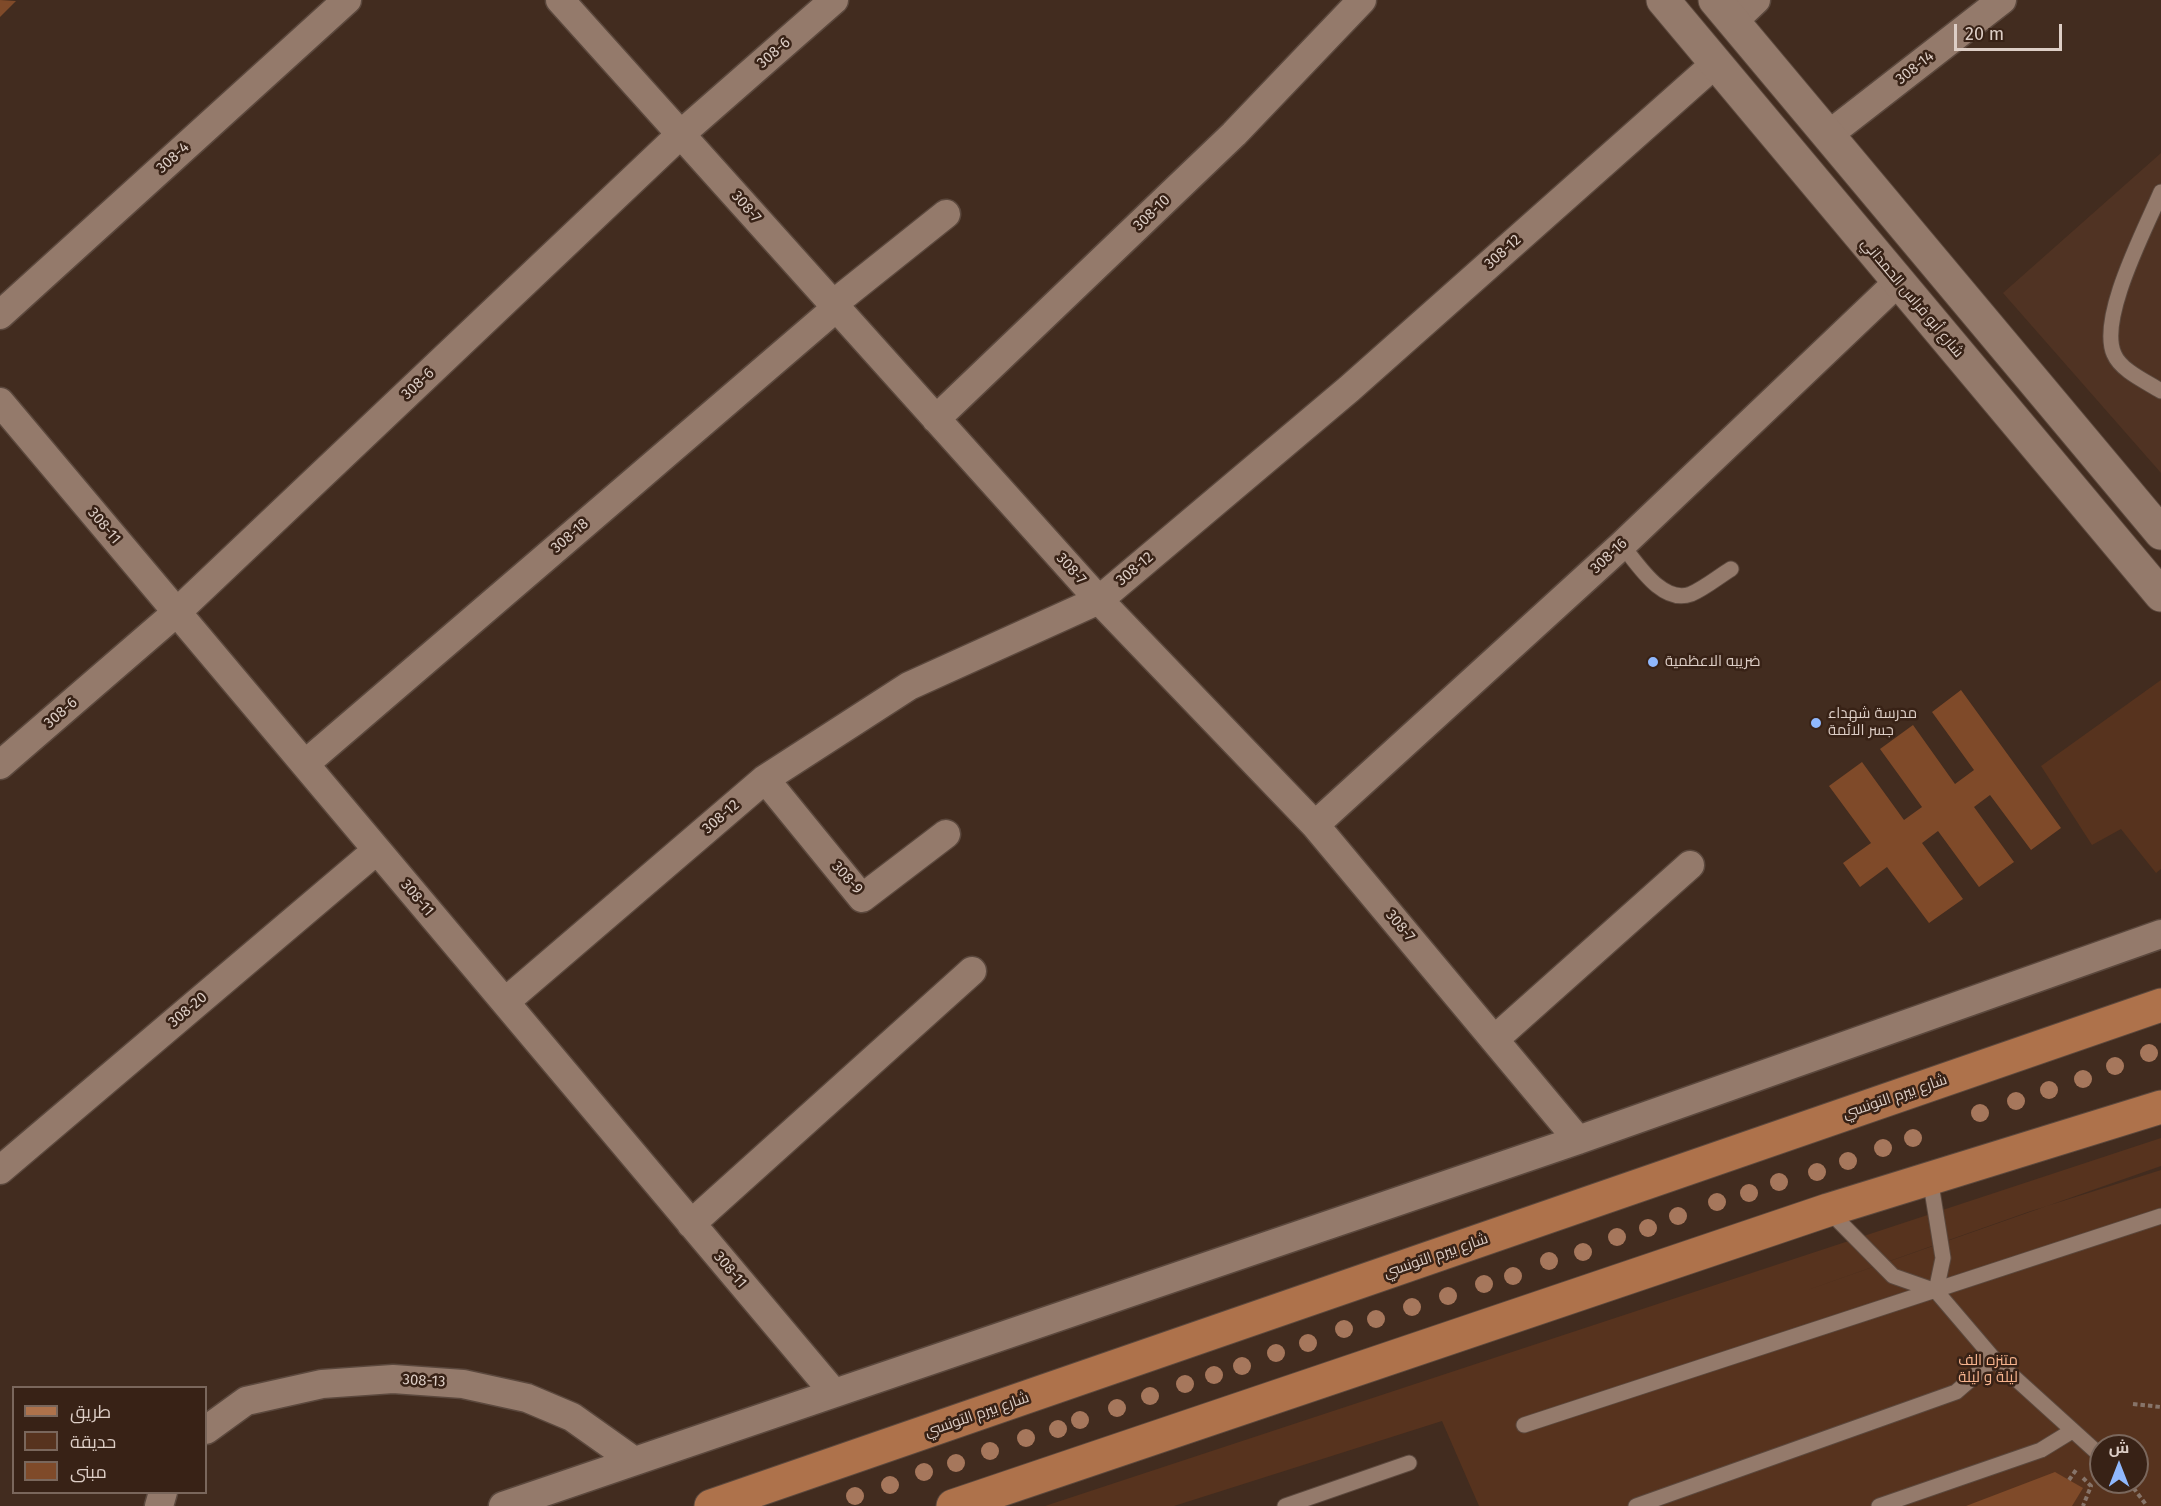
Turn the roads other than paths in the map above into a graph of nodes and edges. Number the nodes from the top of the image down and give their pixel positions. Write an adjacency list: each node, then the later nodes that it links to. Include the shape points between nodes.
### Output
1 (347, 0): 15 (street, 308-4)
2 (560, 0): 9 (street, 308-7)
3 (834, 0): 9 (street, 308-6)
4 (1362, 0): 18 (street, 308-10, via 1234,134)
5 (1663, 0): 8 (street, شارع أبو فراس الحمداني)
6 (2002, 0): 10 (street, 308-14)
7 (1735, 7): 10 (street)
8 (1716, 63): 13 (street, شارع أبو فراس الحمداني); 23 (street, 308-12, via 1349,389)
9 (681, 134): 14 (street, 308-7); 24 (street, 308-6)
10 (1827, 136): 19 (street)
11 (2161, 192): 16 (lane, via 2117,296 2111,343 2114,356)
12 (946, 214): 14 (street, 308-18)
13 (1899, 282): 20 (street, 308-16); 22 (street, شارع أبو فراس الحمداني)
14 (834, 307): 18 (street, 308-7); 25 (street, 308-18)
15 (0, 315)
16 (2161, 391)
17 (0, 402): 24 (street, 308-11)
18 (936, 419): 23 (street, 308-7)
19 (2157, 519)
20 (1622, 544): 21 (lane, via 1655,584 1678,596 1690,594); 28 (street, 308-16)
21 (1731, 569)
22 (2161, 595)
23 (1099, 600): 27 (street, 308-12, via 909,686); 28 (street, 308-7)
24 (177, 612): 25 (street, 308-11); 26 (street, 308-6)
25 (305, 764): 30 (street, 308-11)
26 (0, 765)
27 (765, 780): 29 (street, 308-9, via 862,898); 34 (street, 308-12)
28 (1315, 825): 36 (street, 308-7)
29 (946, 834)
30 (377, 850): 34 (street, 308-11); 39 (street, 308-20)
31 (1690, 865): 36 (street)
32 (2161, 934): 38 (street)
33 (972, 971): 43 (street)
34 (505, 1002): 43 (street, 308-11)
35 (2161, 1005): 54 (main road, شارع بيرم التونسي)
36 (1495, 1039): 38 (street, 308-7)
37 (2161, 1107): 40 (main road)
38 (1578, 1140): 46 (street)
39 (0, 1170)
40 (1930, 1178): 41 (main road); 44 (lane, via 1943,1258)
41 (1828, 1210): 44 (lane, via 1893,1276); 55 (main road)
42 (2161, 1216): 44 (lane)
43 (691, 1224): 46 (street, 308-11)
44 (1936, 1292): 45 (lane); 47 (lane)
45 (1994, 1359): 49 (lane); 57 (lane, via 1956,1392)
46 (834, 1393): 51 (street)
47 (1524, 1425)
48 (207, 1429): 51 (street, 308-13, via 246,1401 322,1384 393,1379 463,1384 527,1398 572,1417)
49 (2072, 1431): 50 (lane); 58 (lane, via 2040,1450)
50 (2089, 1446)
51 (634, 1461): 53 (street)
52 (1409, 1463): 56 (lane)
53 (503, 1506)
54 (711, 1506)
55 (953, 1506)
56 (1286, 1506)
57 (1636, 1506)
58 (1879, 1506)

